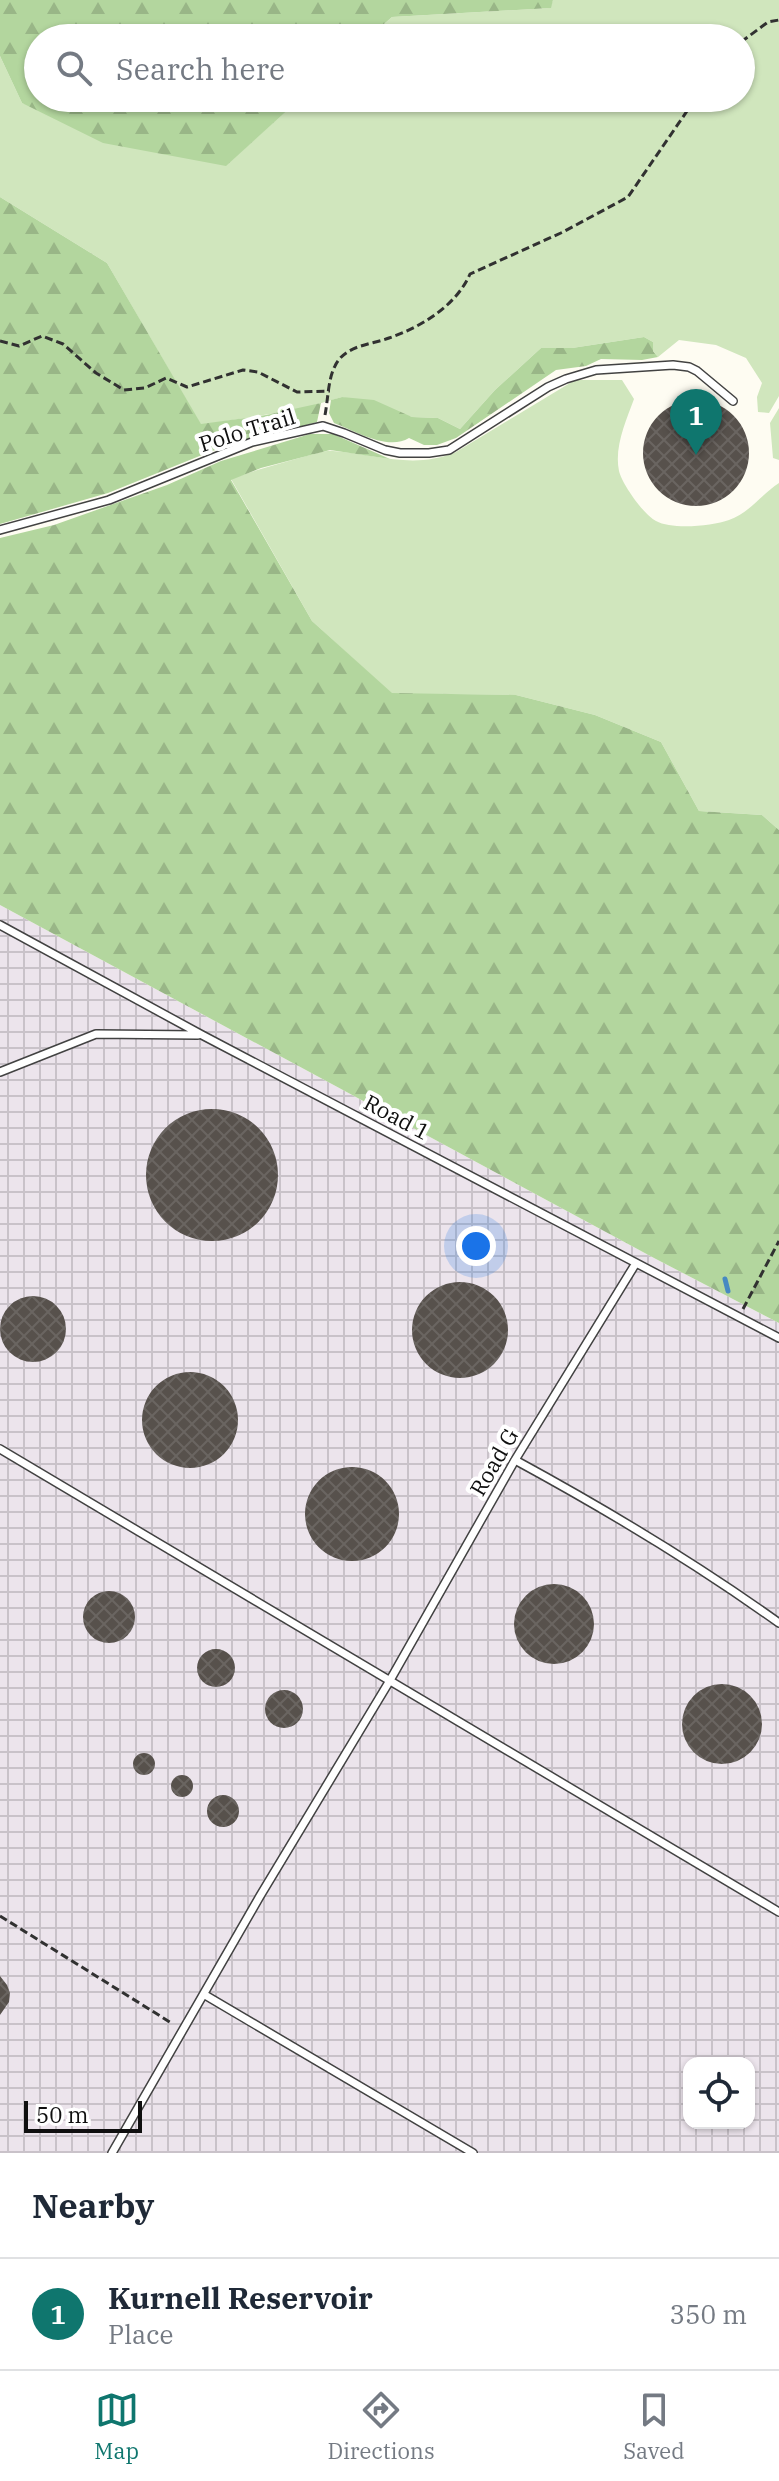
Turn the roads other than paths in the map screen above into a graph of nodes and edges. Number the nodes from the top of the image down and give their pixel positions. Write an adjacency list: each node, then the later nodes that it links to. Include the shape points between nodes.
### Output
1 (733, 401): 2 (lane, Polo Trail, via 689,367 596,370 526,400 439,453 385,450 323,426 252,442 109,500)
2 (0, 530)
3 (0, 925): 4 (lane, Road 1)
4 (202, 1035): 5 (lane, via 96,1034); 6 (lane, Road 1)
5 (0, 1072)
6 (636, 1263): 7 (lane, Road 1); 9 (lane, Road G)
7 (779, 1338)
8 (0, 1449): 11 (lane)
9 (515, 1460): 10 (lane, via 681,1555); 11 (lane, Road G)
10 (779, 1623)
11 (389, 1682): 12 (lane); 13 (lane, Road G)
12 (779, 1912)
13 (205, 1995): 14 (lane, Road G); 15 (lane)
14 (112, 2153)
15 (473, 2153)

